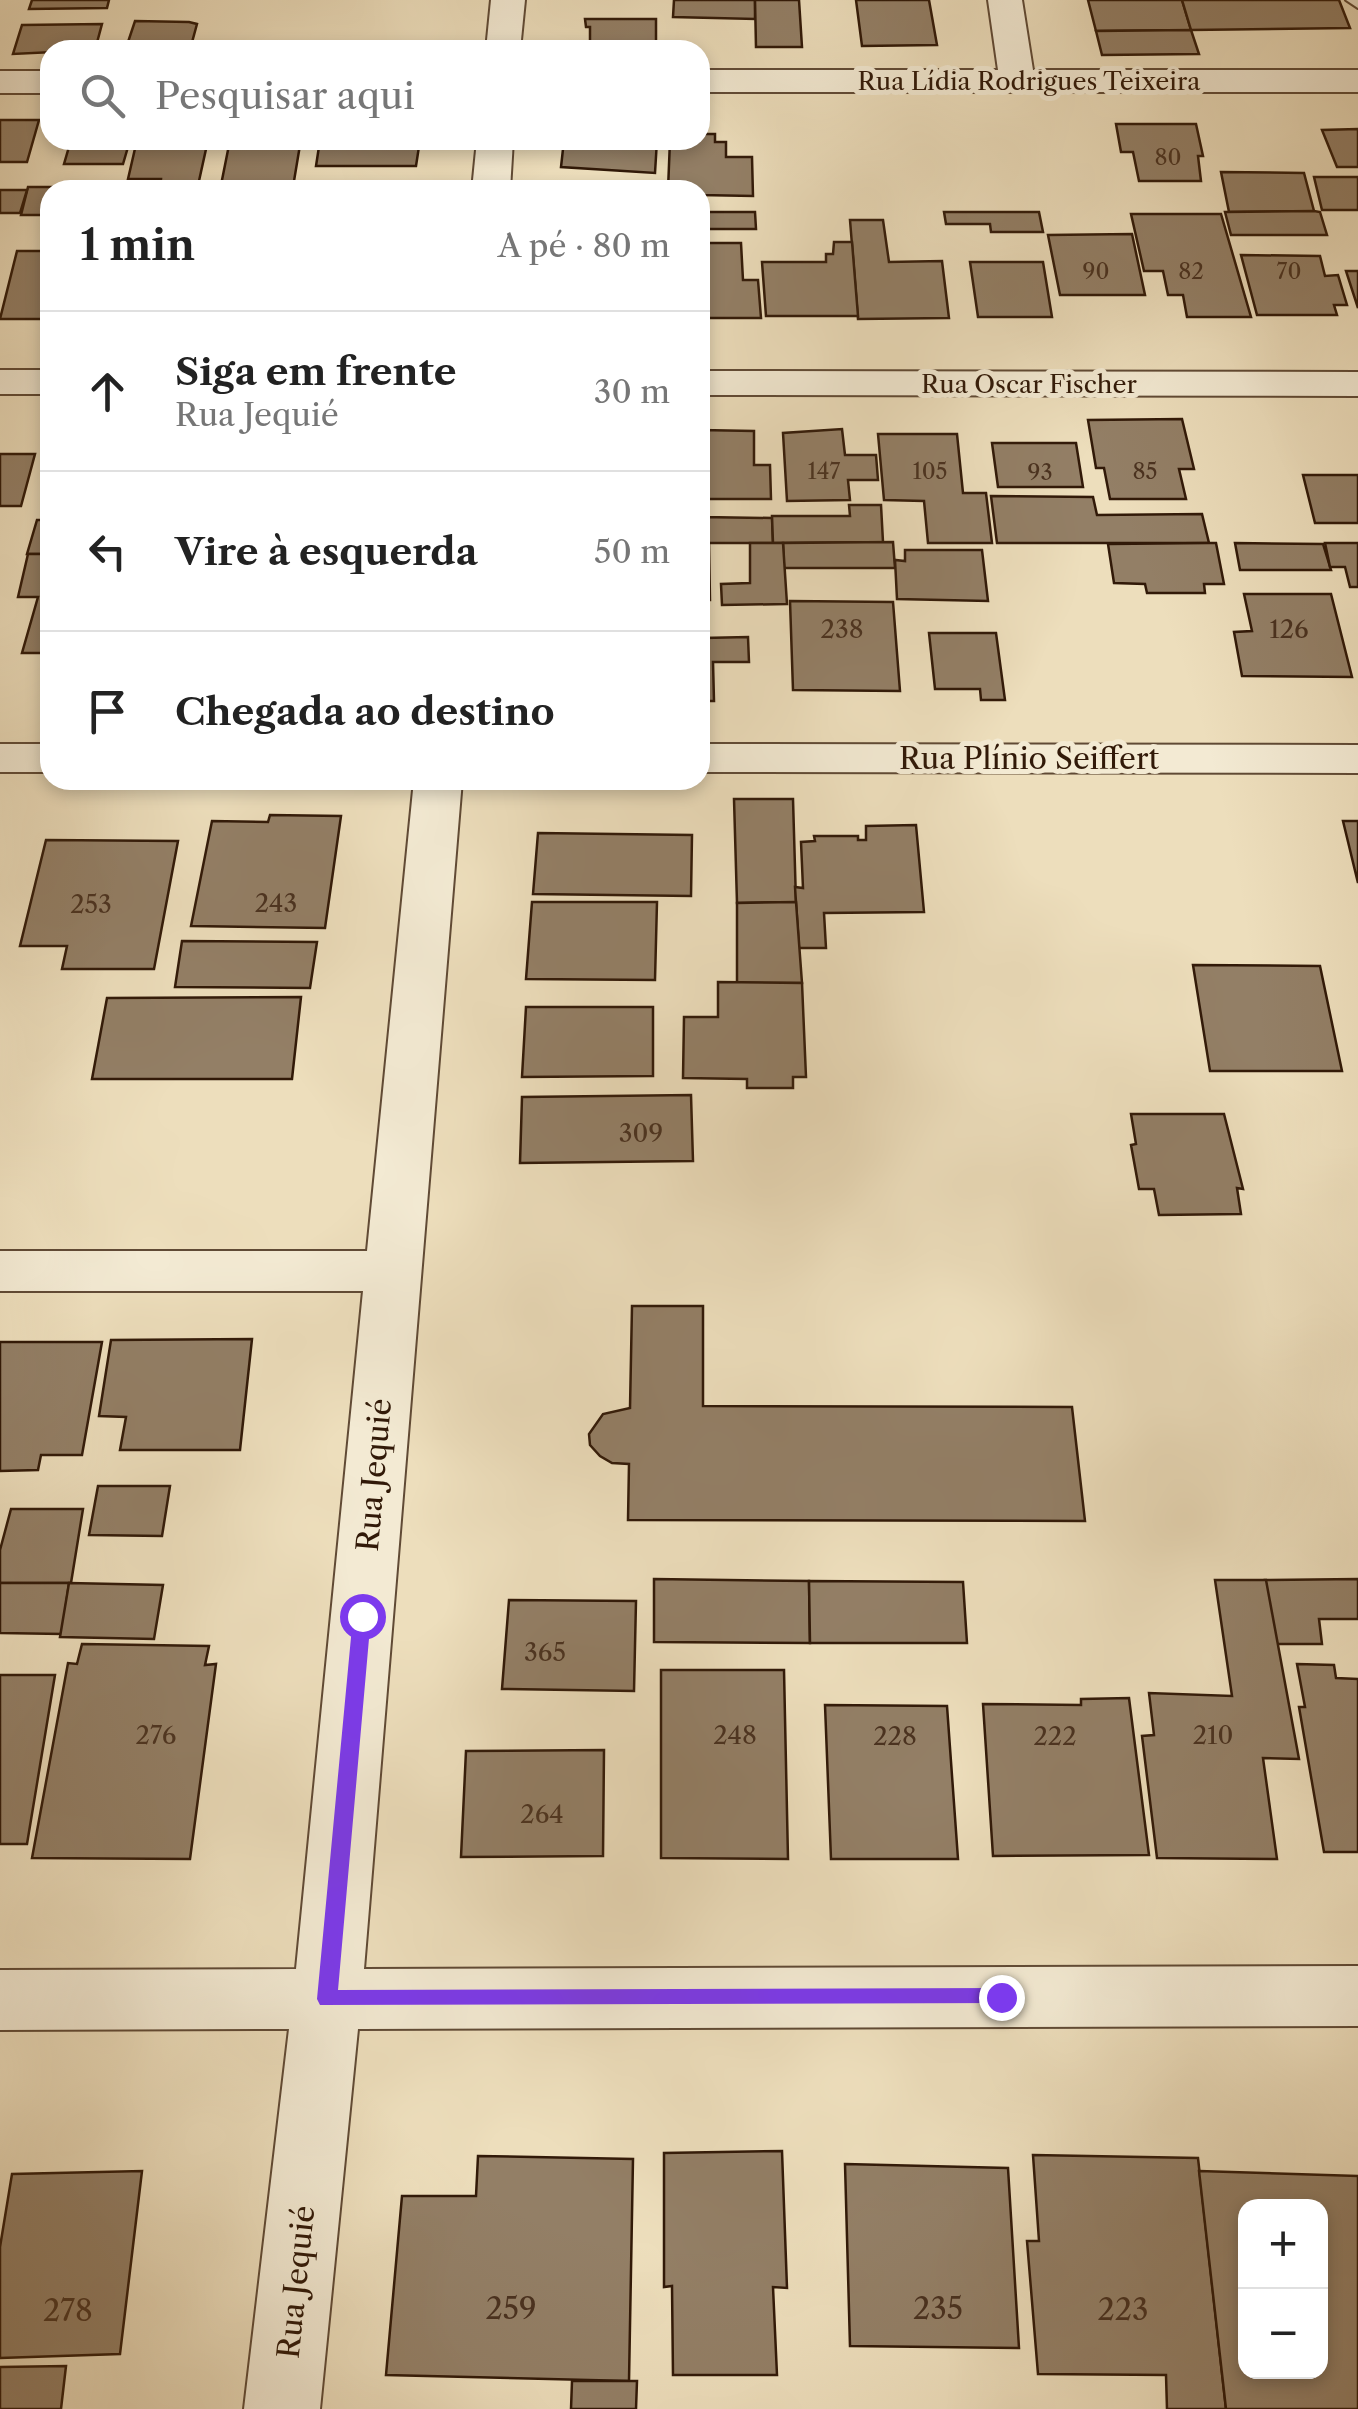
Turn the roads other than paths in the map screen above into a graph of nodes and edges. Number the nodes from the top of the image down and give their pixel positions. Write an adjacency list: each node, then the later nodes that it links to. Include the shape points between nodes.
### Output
1 (508, 0): 3 (street)
2 (1004, 0): 4 (street)
3 (505, 40)
4 (1017, 81): 5 (street, Rua Lídia Rodrigues Teixeira); 8 (street, Rua Lídia Rodrigues Teixeira)
5 (1358, 81)
6 (0, 82): 7 (street)
7 (40, 82)
8 (710, 82)
9 (494, 150): 10 (street)
10 (492, 180)
11 (0, 382): 12 (street)
12 (40, 382)
13 (710, 383): 14 (street, Rua Oscar Fischer)
14 (1358, 384)
15 (0, 758): 16 (street)
16 (40, 758)
17 (710, 758): 18 (street, Rua Plínio Seiffert)
18 (1358, 758)
19 (437, 790): 20 (street, Rua Jequié)
20 (393, 1270): 21 (street); 23 (street, Rua Jequié)
21 (0, 1271)
22 (1358, 1996): 23 (street)
23 (327, 1999): 24 (street); 25 (street, Rua Jequié)
24 (0, 2000)
25 (282, 2409)

